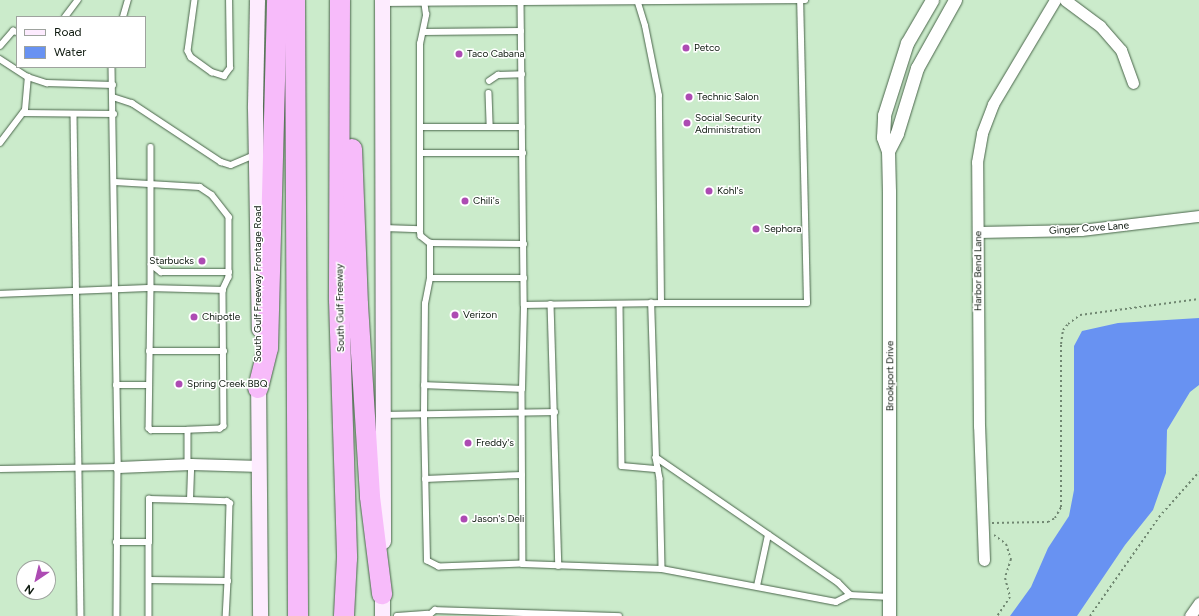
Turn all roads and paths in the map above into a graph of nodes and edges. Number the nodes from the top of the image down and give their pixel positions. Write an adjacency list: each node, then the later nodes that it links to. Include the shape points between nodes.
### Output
1 (78, 0): 19 (lane)
2 (128, 0): 20 (lane)
3 (195, 0): 4 (lane, via 188,51 191,57 212,72 224,76 230,68)
4 (229, 0)
5 (257, 0): 45 (main road, South Gulf Freeway Frontage Road)
6 (277, 0): 74 (highway, via 268,348)
7 (295, 0): 117 (highway)
8 (340, 0): 104 (highway, via 351,106 358,305 370,497); 118 (highway, South Gulf Freeway, via 339,300 347,558)
9 (800, 0): 10 (lane); 18 (lane); 65 (lane, via 807,303)
10 (805, 0)
11 (932, 0): 42 (street, Brookport Drive, via 907,43 895,75 884,114 883,137)
12 (955, 0): 42 (street, Brookport Drive, via 917,68 897,133)
13 (1055, 0): 51 (street, Harbor Bend Lane, via 993,104 982,133 977,162)
14 (1065, 0): 30 (street, via 1100,26 1121,50)
15 (382, 1): 16 (lane); 49 (main road)
16 (424, 1): 17 (lane); 23 (lane)
17 (521, 1): 18 (lane); 21 (lane)
18 (637, 1): 65 (lane, via 645,26 658,96)
19 (65, 16)
20 (122, 16)
21 (522, 31): 23 (lane); 27 (lane)
22 (16, 32): 24 (lane, via 13,30)
23 (423, 32): 37 (lane, via 420,44)
24 (0, 46)
25 (0, 59): 28 (lane)
26 (112, 68): 31 (lane)
27 (522, 74): 29 (lane, via 498,75); 39 (lane)
28 (28, 77): 31 (lane, via 47,83); 34 (lane, via 28,101)
29 (489, 81)
30 (1133, 83)
31 (113, 85): 33 (lane)
32 (489, 93): 38 (lane)
33 (113, 97): 36 (lane); 45 (lane, via 132,103 220,162 231,165)
34 (23, 113): 35 (lane); 40 (lane)
35 (74, 114): 36 (lane); 61 (lane)
36 (114, 114): 46 (lane)
37 (420, 126): 38 (lane); 43 (lane)
38 (490, 127): 39 (lane)
39 (522, 127): 44 (lane)
40 (0, 143)
41 (151, 147): 47 (lane)
42 (888, 150): 106 (street, Brookport Drive)
43 (420, 152): 44 (lane); 50 (lane)
44 (523, 153): 53 (lane)
45 (256, 154): 74 (main road, South Gulf Freeway Frontage Road)
46 (115, 182): 47 (lane); 58 (lane)
47 (152, 184): 54 (lane); 55 (lane, via 200,187 212,195 229,217)
48 (1199, 216): 51 (street, Ginger Cove Lane, via 1081,230)
49 (381, 228): 50 (lane); 79 (main road)
50 (420, 229): 52 (lane, via 421,236)
51 (978, 232): 92 (street, Harbor Bend Lane)
52 (430, 243): 53 (lane); 56 (lane)
53 (524, 244): 57 (lane)
54 (151, 264): 55 (lane, via 161,272); 59 (lane)
55 (229, 272): 60 (lane)
56 (430, 278): 57 (lane); 73 (lane, via 425,304)
57 (524, 278): 68 (lane)
58 (115, 288): 59 (lane); 61 (lane); 71 (lane)
59 (151, 288): 60 (lane); 69 (lane)
60 (223, 290): 70 (lane)
61 (78, 292): 62 (lane); 85 (lane)
62 (0, 294)
63 (1199, 299): 92 (path, via 1080,315 1068,324 1063,330 1061,344 1061,507 1055,518 1048,522)
64 (651, 303): 65 (lane); 67 (lane); 81 (lane)
65 (661, 303)
66 (551, 304): 67 (lane); 68 (lane); 76 (lane)
67 (620, 304): 87 (lane, via 622,466)
68 (524, 305): 75 (lane)
69 (149, 351): 70 (lane); 72 (lane)
70 (224, 351): 80 (lane, via 224,426 220,429)
71 (116, 385): 72 (lane); 84 (lane)
72 (149, 385): 80 (lane, via 149,428)
73 (424, 385): 75 (lane); 78 (lane)
74 (258, 388): 83 (main road, South Gulf Freeway Frontage Road)
75 (522, 388): 77 (lane)
76 (556, 412): 77 (lane); 99 (lane)
77 (521, 413): 78 (lane); 89 (lane)
78 (424, 414): 79 (lane); 90 (lane)
79 (384, 415): 104 (main road)
80 (188, 430): 82 (lane)
81 (656, 458): 87 (lane); 94 (lane)
82 (190, 464): 83 (street); 84 (street); 91 (lane)
83 (260, 466): 116 (main road, South Gulf Freeway Frontage Road)
84 (118, 467): 85 (lane); 95 (lane)
85 (80, 468): 86 (lane); 112 (lane)
86 (0, 469)
87 (658, 469): 100 (lane)
88 (1199, 472): 125 (path, via 1159,517)
89 (522, 475): 90 (lane); 98 (lane)
90 (425, 479): 98 (lane, via 427,561 432,565)
91 (190, 500): 96 (lane, via 149,499); 102 (lane, via 230,503)
92 (989, 525): 97 (street, Harbor Bend Lane)
93 (992, 533): 124 (path, via 1006,544 1011,552 1005,578 1010,596)
94 (768, 535): 103 (lane); 105 (lane, via 838,583)
95 (116, 542): 96 (lane); 113 (lane)
96 (149, 542): 101 (lane)
97 (984, 560)
98 (523, 564): 99 (lane)
99 (559, 566): 100 (lane)
100 (662, 569): 103 (lane)
101 (149, 580): 102 (lane); 114 (lane)
102 (228, 581): 115 (lane)
103 (757, 586): 105 (lane, via 836,602)
104 (382, 594): 119 (main road)
105 (850, 595): 106 (lane)
106 (891, 599): 122 (street, Brookport Drive); 123 (street, Brookport Drive)
107 (1199, 603): 126 (street)
108 (526, 614): 109 (lane); 110 (lane, via 435,610)
109 (544, 614): 111 (lane)
110 (428, 615): 120 (lane)
111 (582, 615): 121 (lane)
112 (81, 616)
113 (117, 616)
114 (149, 616)
115 (226, 616)
116 (260, 616)
117 (298, 616)
118 (344, 616)
119 (382, 616)
120 (397, 616)
121 (619, 616)
122 (889, 616)
123 (894, 616)
124 (997, 616)
125 (1090, 616)
126 (1190, 616)

